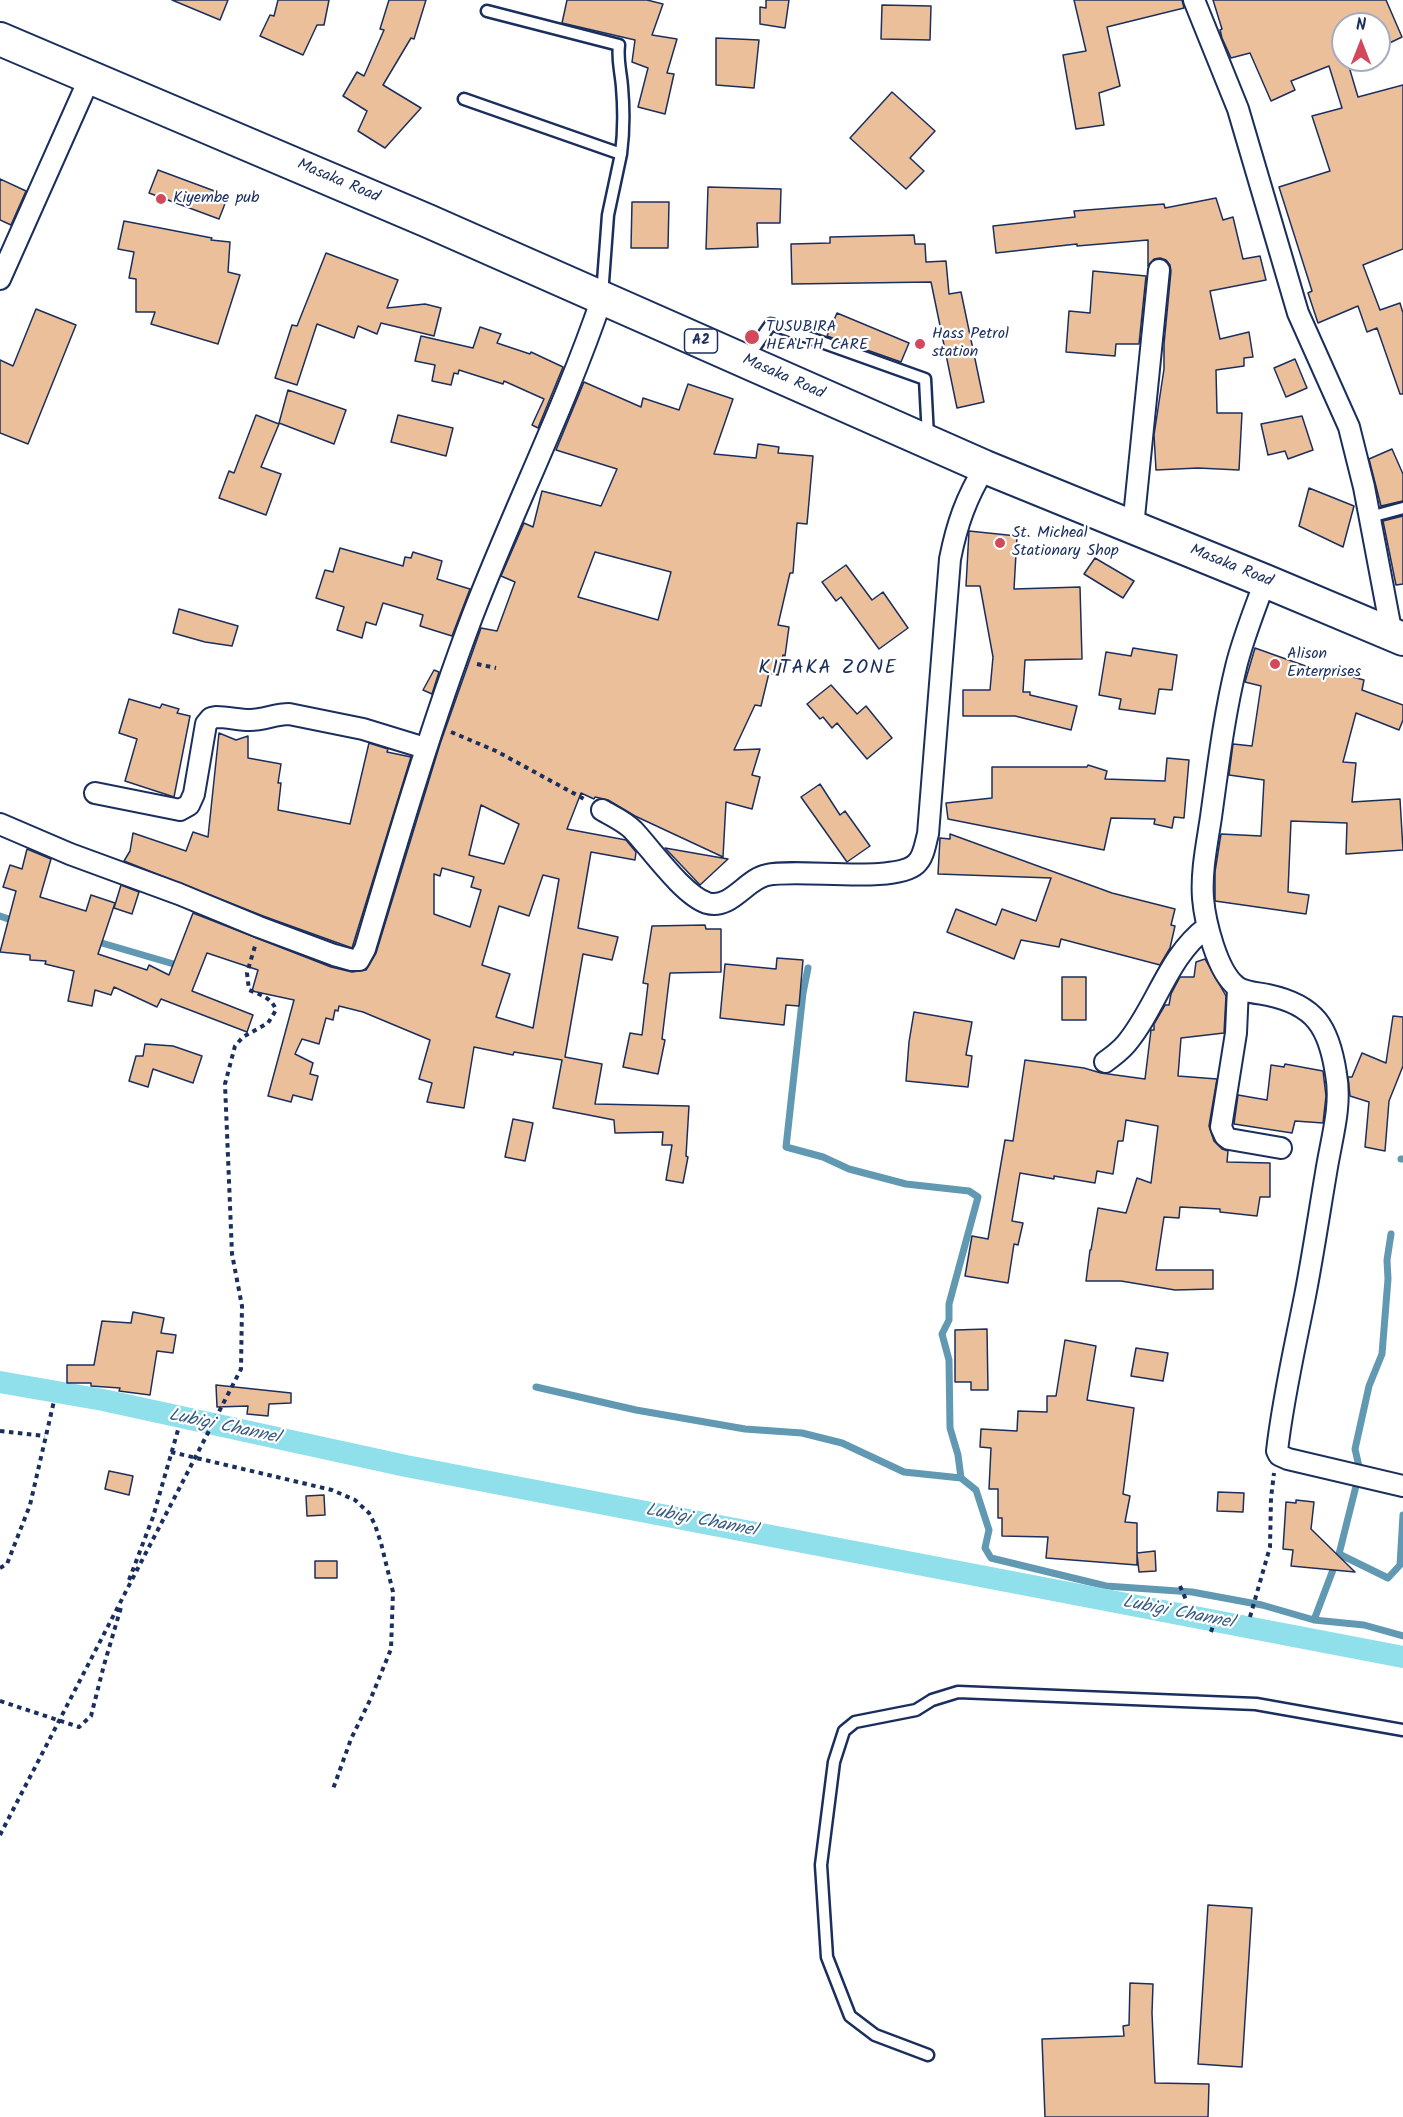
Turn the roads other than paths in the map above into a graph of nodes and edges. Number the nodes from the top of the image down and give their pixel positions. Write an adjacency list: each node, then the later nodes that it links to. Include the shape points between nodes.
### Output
1 (1194, 0): 14 (street, via 1238,110 1298,313 1349,427)
2 (487, 11): 6 (lane, via 619,45 617,60 625,121)
3 (0, 39): 4 (main road, Masaka Road / A2)
4 (90, 77): 8 (street); 9 (main road, Masaka Road / A2)
5 (464, 99): 6 (lane)
6 (621, 154): 9 (lane, via 608,214)
7 (1159, 270): 15 (street)
8 (0, 279)
9 (602, 298): 10 (main road, Masaka Road / A2); 18 (street, via 585,350 473,616)
10 (745, 360): 11 (main road, Masaka Road / A2); 11 (lane, via 771,324 925,380)
11 (928, 442): 12 (main road, Masaka Road / A2)
12 (985, 467): 15 (main road, Masaka Road / A2); 20 (street, via 970,490 956,526 950,559 928,834 919,861 908,869 885,873 765,875 724,902 707,903 661,864 633,830)
13 (1403, 508): 14 (lane)
14 (1370, 517): 17 (street)
15 (1133, 527): 16 (main road, Masaka Road / A2)
16 (1265, 580): 17 (main road, Masaka Road / A2); 22 (street, via 1236,665 1226,720 1204,864)
17 (1398, 637)
18 (425, 748): 19 (street, via 363,729 289,714 250,720 216,717 206,724 189,805 180,810); 21 (street, via 359,960 345,959 259,927)
19 (95, 792)
20 (602, 810)
21 (0, 824)
22 (1207, 927): 23 (street, via 1219,960); 24 (street, via 1177,957 1125,1046)
23 (1238, 988): 25 (street, via 1236,1033 1221,1127 1230,1140); 26 (street, via 1300,1005 1313,1014 1324,1032 1339,1092 1277,1451 1288,1459)
24 (1105, 1062)
25 (1281, 1148)
26 (1403, 1486)
27 (1403, 1730): 28 (lane, via 1256,1704 958,1692 916,1710 855,1722 844,1731 834,1762 821,1865 827,1957 850,2016 875,2035)
28 (928, 2055)

